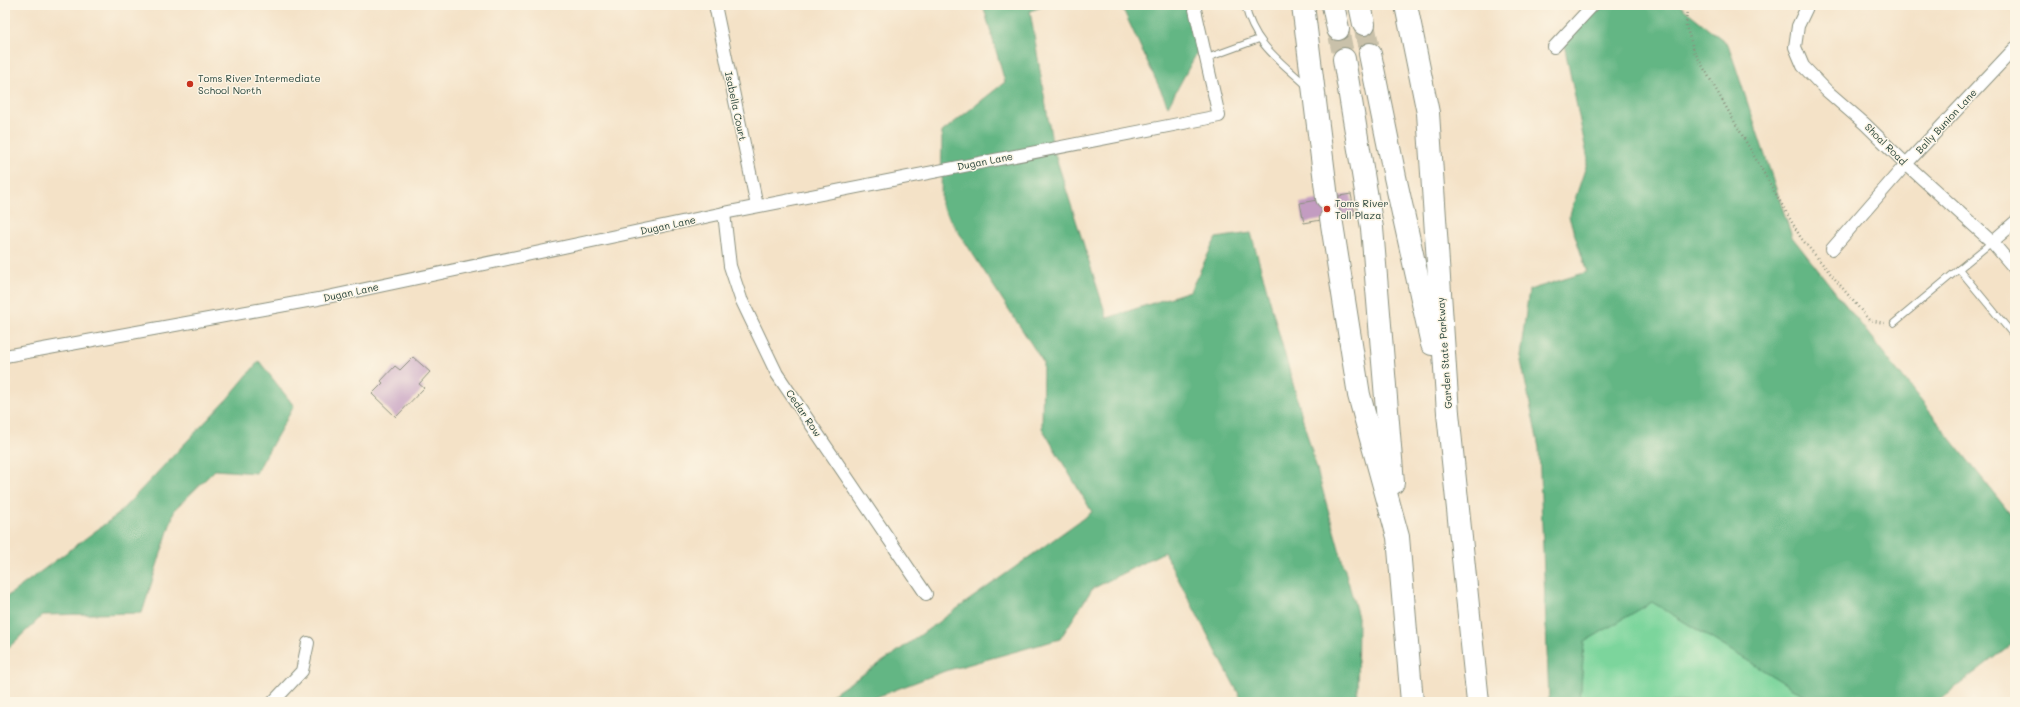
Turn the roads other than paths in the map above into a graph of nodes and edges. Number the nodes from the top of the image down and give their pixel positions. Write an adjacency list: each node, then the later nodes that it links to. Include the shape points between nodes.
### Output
1 (715, 5): 18 (street, Isabella Court)
2 (1194, 5): 14 (street, Dugan Lane)
3 (1245, 5): 10 (lane)
4 (1302, 5): 16 (highway)
5 (1333, 5): 9 (highway)
6 (1406, 5): 28 (highway, Garden State Parkway, via 1428,113)
7 (1593, 5): 11 (street)
8 (1808, 5): 17 (street, Shoal Road, via 1798,26 1795,47 1803,66)
9 (1338, 29)
10 (1259, 39): 14 (lane); 16 (lane, via 1263,46)
11 (1554, 47)
12 (2015, 48): 17 (street, Bally Bunion Lane)
13 (1370, 54): 28 (highway)
14 (1207, 58): 18 (street, Dugan Lane, via 1219,116)
15 (1344, 59): 29 (highway, via 1372,228)
16 (1314, 93): 29 (highway, via 1329,208 1360,395)
17 (1906, 164): 21 (street, Shoal Road); 22 (street, Bally Bunion Lane)
18 (757, 206): 19 (street, Dugan Lane)
19 (724, 213): 27 (street, Dugan Lane, via 318,299); 30 (street, Cedar Row, via 730,266 741,299 777,374)
20 (2015, 222): 21 (street)
21 (1992, 242): 23 (street, Shoal Road); 24 (lane)
22 (1832, 249)
23 (2015, 269)
24 (1959, 270): 25 (lane); 26 (lane)
25 (1894, 323)
26 (2015, 337)
27 (5, 356)
28 (1448, 413): 34 (highway, Garden State Parkway)
29 (1398, 537): 33 (highway)
30 (926, 594)
31 (308, 643): 32 (street, via 302,671)
32 (273, 702)
33 (1412, 702)
34 (1478, 702)

